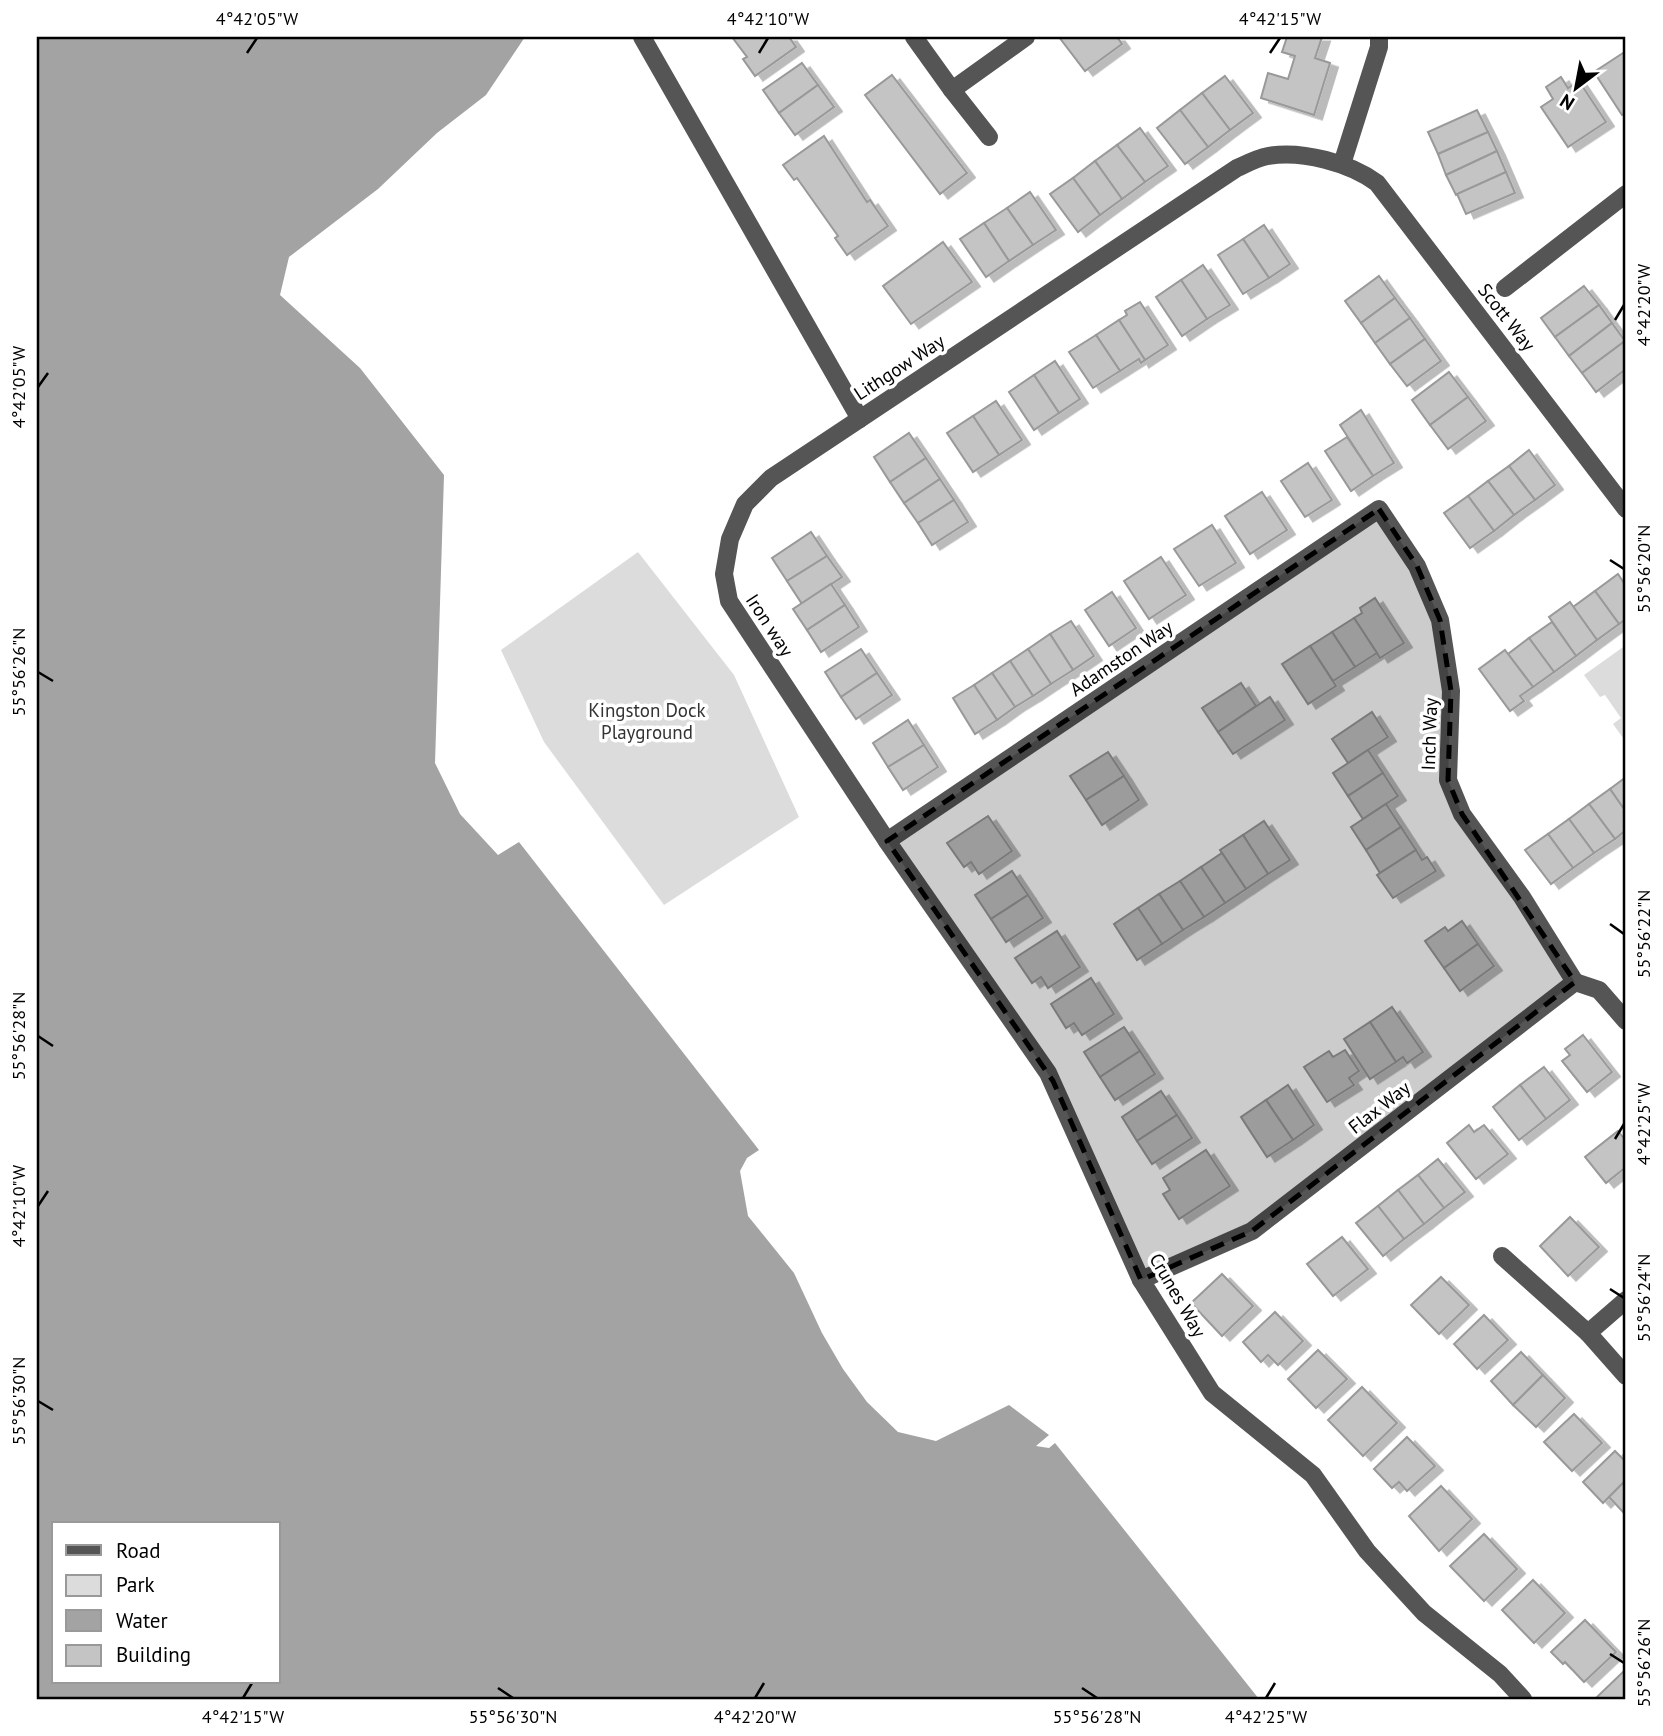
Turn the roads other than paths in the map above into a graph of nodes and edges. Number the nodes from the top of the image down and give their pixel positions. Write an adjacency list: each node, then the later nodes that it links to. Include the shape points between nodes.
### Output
1 (642, 37): 10 (street, Lithgow Way)
2 (914, 37): 5 (street)
3 (1026, 37): 5 (street)
4 (1379, 37): 7 (street)
5 (952, 90): 6 (street)
6 (989, 137)
7 (1342, 164): 10 (street, Lithgow Way, via 1267,156 1237,168); 12 (street, Scott Way, via 1377,183)
8 (1626, 194): 9 (street)
9 (1505, 288)
10 (860, 419): 13 (street, Iron way, via 771,478 745,504 730,540 724,573 729,601)
11 (1379, 509): 13 (street, Adamston Way); 14 (street, Inch Way, via 1417,566 1440,620 1451,691 1448,780 1462,814)
12 (1626, 509)
13 (887, 841): 17 (street, Crunes Way, via 1053,1082)
14 (1575, 982): 15 (street, via 1599,990); 17 (street, Flax Way, via 1252,1231)
15 (1626, 1021)
16 (1503, 1256): 19 (street)
17 (1141, 1280): 21 (street, Crunes Way, via 1212,1393 1313,1475 1367,1551 1424,1612 1500,1674)
18 (1626, 1300): 19 (street)
19 (1588, 1333): 20 (street)
20 (1626, 1377)
21 (1523, 1699)

